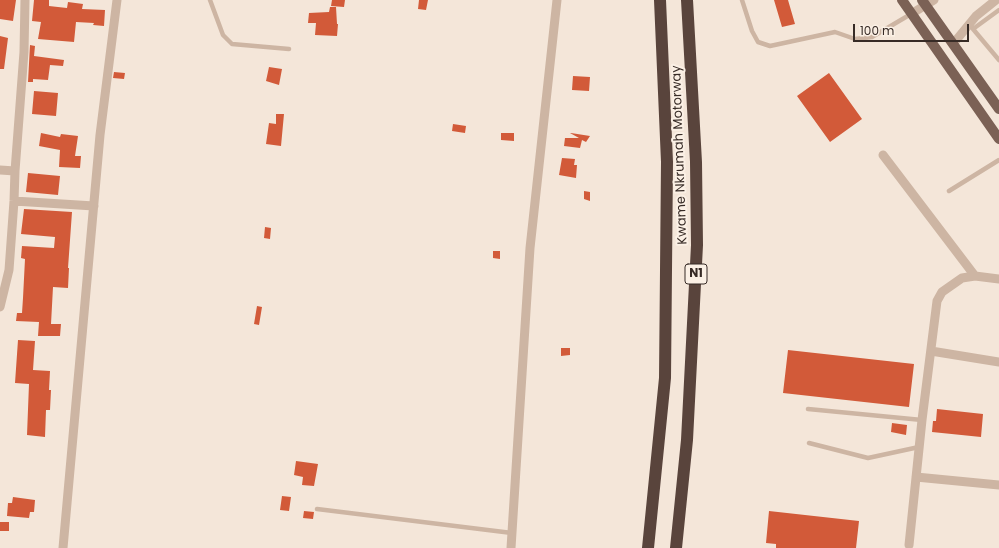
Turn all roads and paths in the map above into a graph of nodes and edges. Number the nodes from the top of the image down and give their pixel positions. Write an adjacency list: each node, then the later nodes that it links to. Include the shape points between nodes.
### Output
1 (25, 0): 22 (street, via 24,52)
2 (117, 0): 25 (street)
3 (210, 0): 15 (lane, via 223,35 232,44)
4 (557, 0): 39 (street, via 530,248)
5 (660, 0): 43 (highway, Kwame Nkrumah Motorway / N1, via 667,162 665,378)
6 (687, 0): 44 (highway, Kwame Nkrumah Motorway / N1, via 696,162 697,245 687,440)
7 (742, 0): 12 (lane, via 758,42 770,46 835,32 855,39 872,37)
8 (902, 0): 12 (main road)
9 (996, 0): 13 (street, via 976,16)
10 (927, 2): 12 (street); 14 (main road)
11 (999, 10): 13 (lane)
12 (911, 14): 18 (main road)
13 (971, 27): 14 (street); 16 (lane)
14 (953, 44): 17 (main road)
15 (289, 49)
16 (999, 60)
17 (999, 109)
18 (999, 139)
19 (883, 155): 27 (street)
20 (999, 160): 23 (lane)
21 (0, 170): 22 (street)
22 (15, 171): 24 (street)
23 (949, 191)
24 (14, 201): 25 (street); 26 (street)
25 (94, 206): 41 (street)
26 (4, 269): 29 (street)
27 (975, 276): 28 (street); 30 (street, via 962,278 942,292 937,301)
28 (999, 279)
29 (0, 307)
30 (931, 351): 31 (street); 33 (street)
31 (999, 362)
32 (808, 409): 33 (lane)
33 (922, 420): 35 (street)
34 (809, 443): 35 (lane, via 868,458)
35 (919, 447): 36 (street)
36 (916, 477): 37 (street); 40 (street)
37 (999, 485)
38 (317, 509): 39 (lane)
39 (513, 533): 42 (street)
40 (909, 545)
41 (63, 548)
42 (512, 548)
43 (648, 548)
44 (676, 548)

